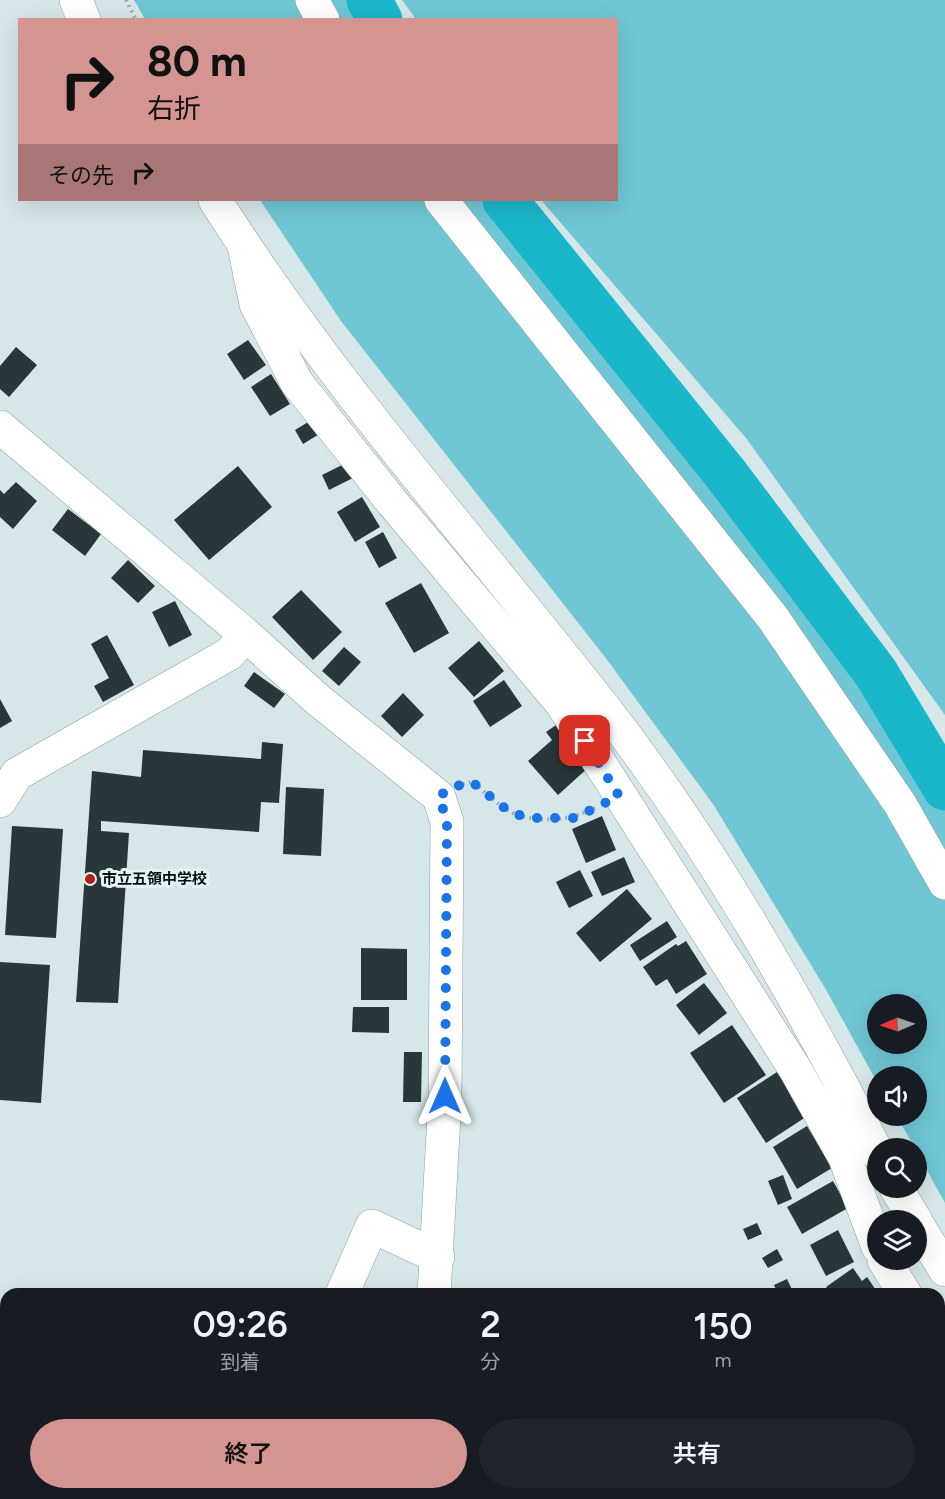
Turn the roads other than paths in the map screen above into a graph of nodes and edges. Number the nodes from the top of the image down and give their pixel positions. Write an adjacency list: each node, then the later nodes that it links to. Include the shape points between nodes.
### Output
1 (76, 0): 3 (street)
2 (312, 0): 4 (street)
3 (83, 18)
4 (322, 18)
5 (216, 201): 7 (street)
6 (442, 201): 11 (street, via 773,618 900,804)
7 (244, 246): 12 (street, via 340,379 607,712 718,869 813,1029); 13 (street, via 256,304 297,383 562,704 800,1079 845,1158)
8 (0, 427): 9 (street)
9 (246, 635): 10 (street, via 229,654 18,774); 15 (street, via 317,699 439,796 447,834 445,1096)
10 (0, 801)
11 (945, 883)
12 (870, 1138)
13 (867, 1217)
14 (927, 1240): 17 (street)
15 (438, 1257): 18 (street, via 372,1226); 19 (street)
16 (890, 1270): 20 (street)
17 (945, 1270)
18 (345, 1288)
19 (435, 1288)
20 (901, 1288)

